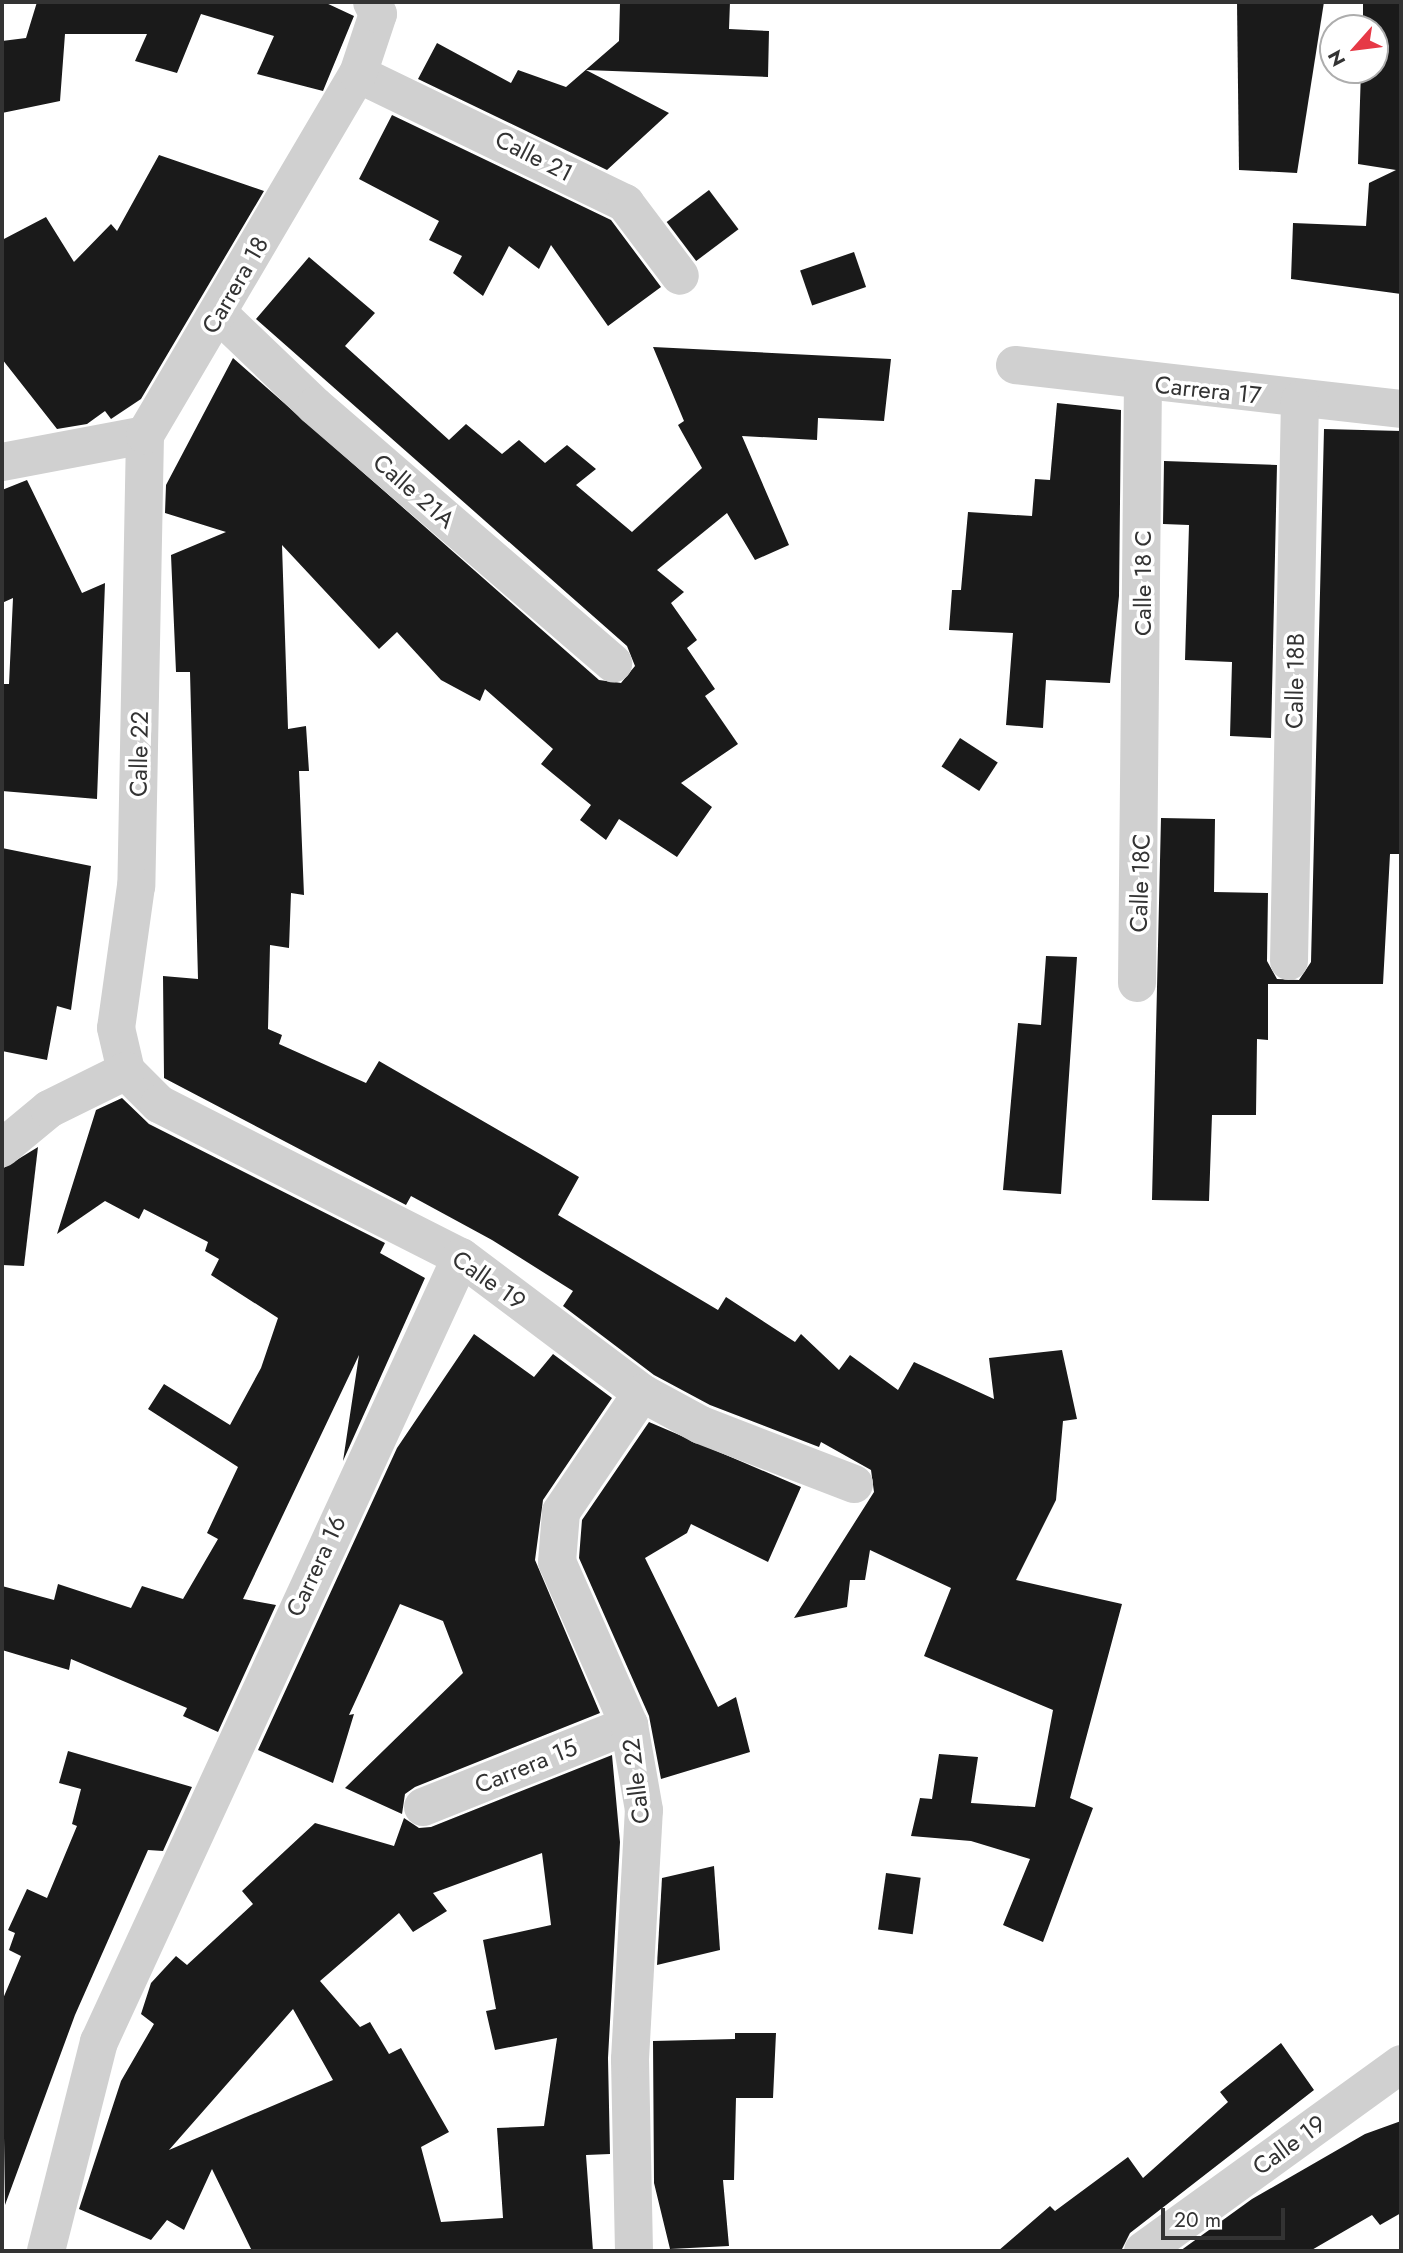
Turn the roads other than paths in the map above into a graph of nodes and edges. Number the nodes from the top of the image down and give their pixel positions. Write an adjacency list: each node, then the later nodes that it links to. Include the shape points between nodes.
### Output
1 (372, 2): 2 (street, Carrera 18, via 378,13)
2 (358, 74): 3 (street, Calle 21, via 625,203); 4 (street, Carrera 18)
3 (680, 276)
4 (219, 314): 9 (street, Carrera 18); 11 (street, Calle 21A, via 316,406)
5 (1015, 365): 6 (street, Carrera 17)
6 (1143, 383): 7 (street, Carrera 17); 12 (street, Calle 18 C)
7 (1300, 400): 8 (street, Carrera 17); 13 (street, Calle 18B)
8 (1401, 409)
9 (145, 435): 10 (street); 15 (street, Calle 22, via 136,886 116,1028)
10 (2, 462)
11 (613, 663)
12 (1143, 784): 14 (street, Calle 18C)
13 (1289, 961)
14 (1137, 983)
15 (127, 1071): 16 (street, via 49,1109); 17 (street, Calle 19, via 159,1104)
16 (2, 1148)
17 (461, 1257): 18 (street, Calle 19); 23 (street, Carrera 16, via 99,2042)
18 (642, 1393): 19 (street, Calle 19, via 701,1425); 20 (street, Calle 22, via 561,1512 557,1562)
19 (854, 1484)
20 (629, 1726): 21 (street, Carrera 15); 24 (street, Calle 22, via 644,1810 630,2059)
21 (423, 1807)
22 (1401, 2064): 25 (street, Calle 19)
23 (46, 2251)
24 (634, 2251)
25 (1143, 2251)

